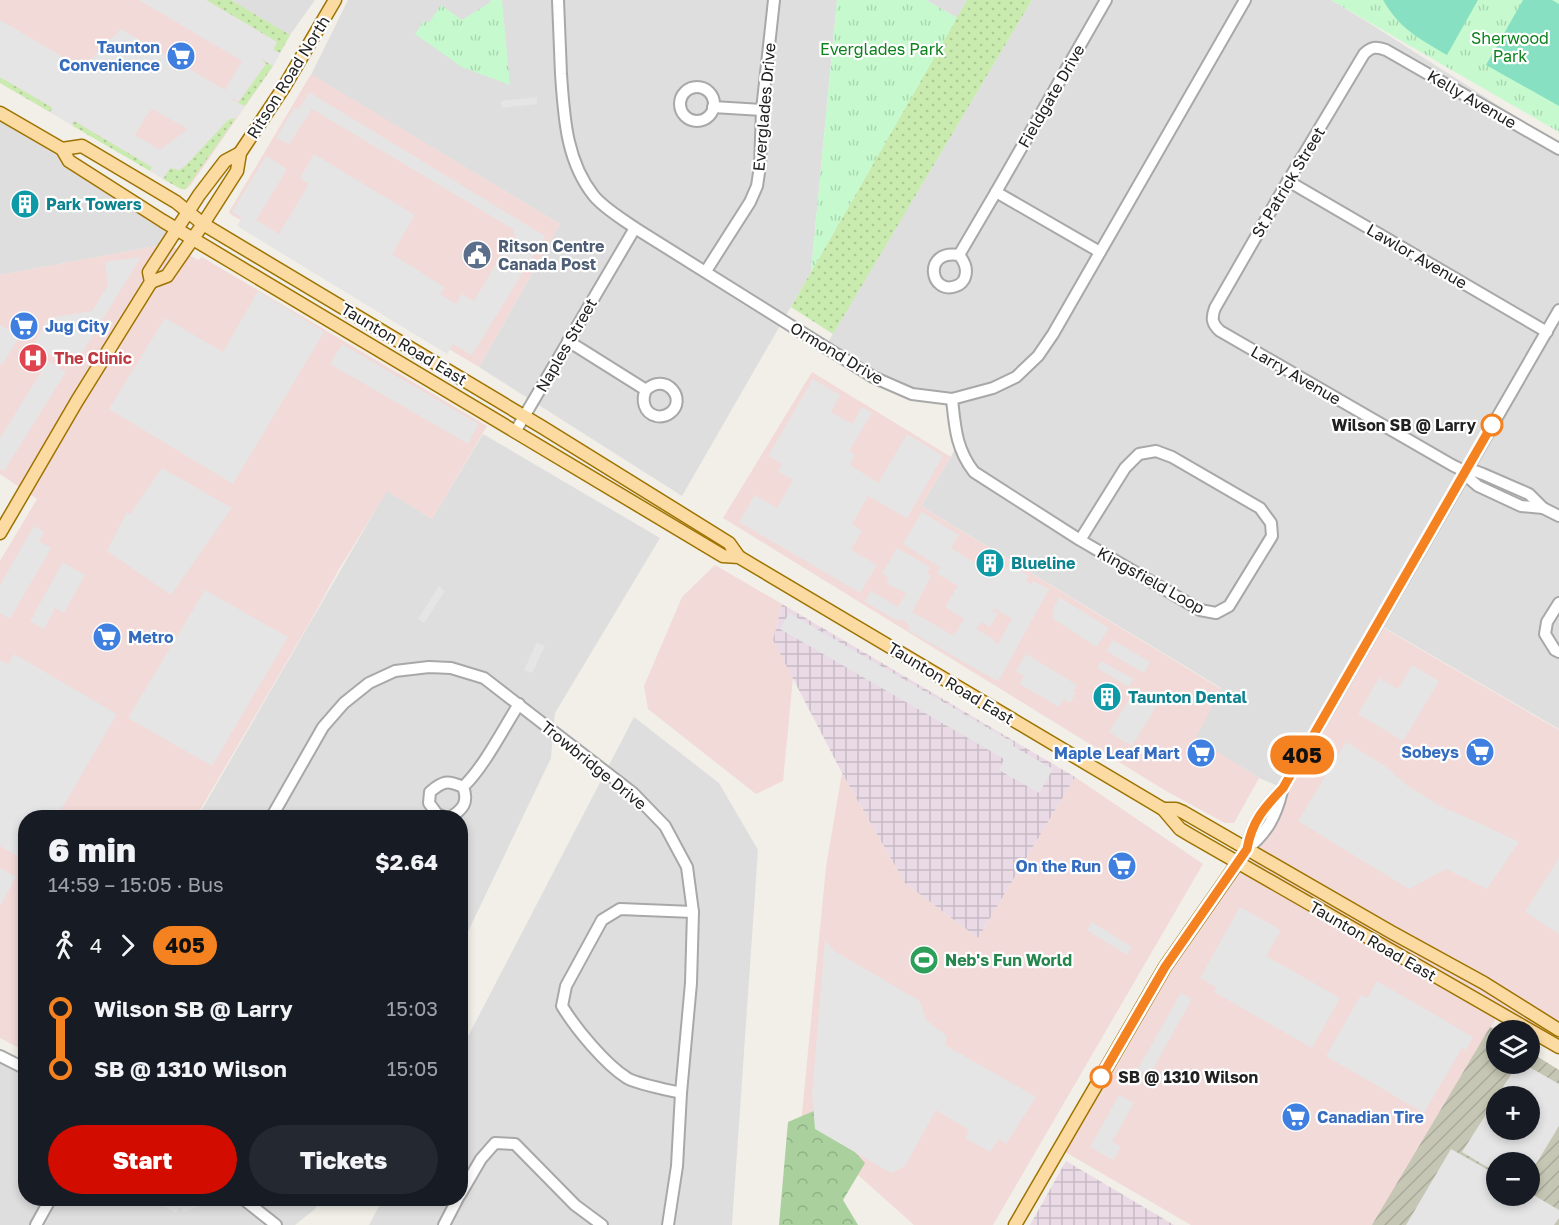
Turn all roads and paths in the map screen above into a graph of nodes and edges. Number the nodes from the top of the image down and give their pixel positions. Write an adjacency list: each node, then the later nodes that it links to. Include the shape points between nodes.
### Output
1 (335, 0): 12 (main road, Ritson Road North)
2 (558, 0): 17 (street, Ormond Drive, via 567,140 576,166 596,198)
3 (774, 0): 8 (street, Everglades Drive)
4 (1106, 0): 14 (street, Fieldgate Drive)
5 (1245, 0): 20 (street, Ormond Drive)
6 (1386, 50): 11 (street, Kelly Avenue); 13 (street, St Patrick Street, via 1374,47 1364,54)
7 (714, 107): 8 (street)
8 (762, 110): 22 (street, Everglades Drive, via 757,186)
9 (0, 113): 10 (main road, Taunton Road East)
10 (62, 149): 15 (main road, Taunton Road East, via 82,146); 18 (main road, Taunton Road East, via 69,161)
11 (1559, 149)
12 (240, 153): 15 (main road, Ritson Road North, via 225,161); 16 (main road, Ritson Road North, via 237,171)
13 (1288, 181): 25 (street, St Patrick Street, via 1215,308 1212,321); 26 (street, Lawlor Avenue)
14 (996, 192): 20 (street); 21 (street, Fieldgate Drive)
15 (188, 212): 16 (main road, Taunton Road East); 18 (main road, Ritson Road North)
16 (203, 224): 19 (main road, Ritson Road North); 30 (main road, Taunton Road East)
17 (634, 228): 22 (street, Ormond Drive); 27 (street, Naples Street)
18 (177, 229): 19 (main road, Taunton Road East); 23 (main road, Ritson Road North, via 149,272)
19 (193, 239): 23 (main road, Ritson Road North, via 167,276); 31 (main road, Taunton Road East)
20 (1100, 252): 29 (street, Ormond Drive, via 1038,356 1016,377)
21 (959, 255)
22 (706, 271): 29 (street, Ormond Drive, via 873,377 912,394)
23 (151, 282): 34 (main road, Ritson Road North)
24 (1559, 310): 26 (street)
25 (1220, 331): 32 (street, Larry Avenue)
26 (1547, 332): 32 (street)
27 (568, 341): 28 (street); 30 (street, Naples Street)
28 (646, 390)
29 (952, 399): 35 (street, via 958,442 964,460 974,472)
30 (524, 417): 31 (street, Naples Street); 36 (main road, Taunton Road East, via 729,543)
31 (515, 432): 36 (main road, Taunton Road East, via 723,556)
32 (1466, 472): 33 (street, Larry Avenue, via 1478,486 1521,506 1543,508); 45 (street, via 1283,788 1250,832)
33 (1559, 516)
34 (0, 533)
35 (1080, 540): 35 (street, Kingsfield Loop, via 1200,610 1216,613 1229,606 1272,536 1271,523 1260,508 1156,451 1139,454 1125,468)
36 (739, 557): 41 (main road, Taunton Road East)
37 (1559, 603): 38 (street, via 1547,622 1545,634)
38 (1559, 652)
39 (519, 704): 40 (street, via 476,773); 42 (street, Trowbridge Drive, via 484,678 451,668 395,671 369,683 323,727); 47 (street, Trowbridge Drive, via 633,793 665,825 687,867)
40 (463, 786): 43 (street, via 441,783 430,792 429,803); 44 (street, via 465,803)
41 (1163, 809): 45 (main road, Taunton Road East, via 1183,812); 46 (main road, Taunton Road East, via 1180,830)
42 (276, 810)
43 (434, 810)
44 (460, 810)
45 (1247, 849): 46 (main road); 48 (main road, Taunton Road East)
46 (1237, 864): 49 (main road, Taunton Road East); 62 (main road, via 1165,967)
47 (693, 912): 52 (street, Trowbridge Drive); 52 (street, via 620,909 602,920 566,986 562,1006 574,1025 628,1079)
48 (1559, 1030)
49 (1559, 1047)
50 (0, 1056): 51 (street)
51 (18, 1065)
52 (681, 1093): 61 (street, Trowbridge Drive, via 677,1166)
53 (468, 1181): 60 (street, via 495,1143 515,1144 575,1205)
54 (47, 1206): 57 (street)
55 (252, 1206): 58 (street)
56 (454, 1206): 59 (street)
57 (36, 1225)
58 (276, 1225)
59 (444, 1225)
60 (602, 1225)
61 (668, 1225)
62 (1015, 1225)

